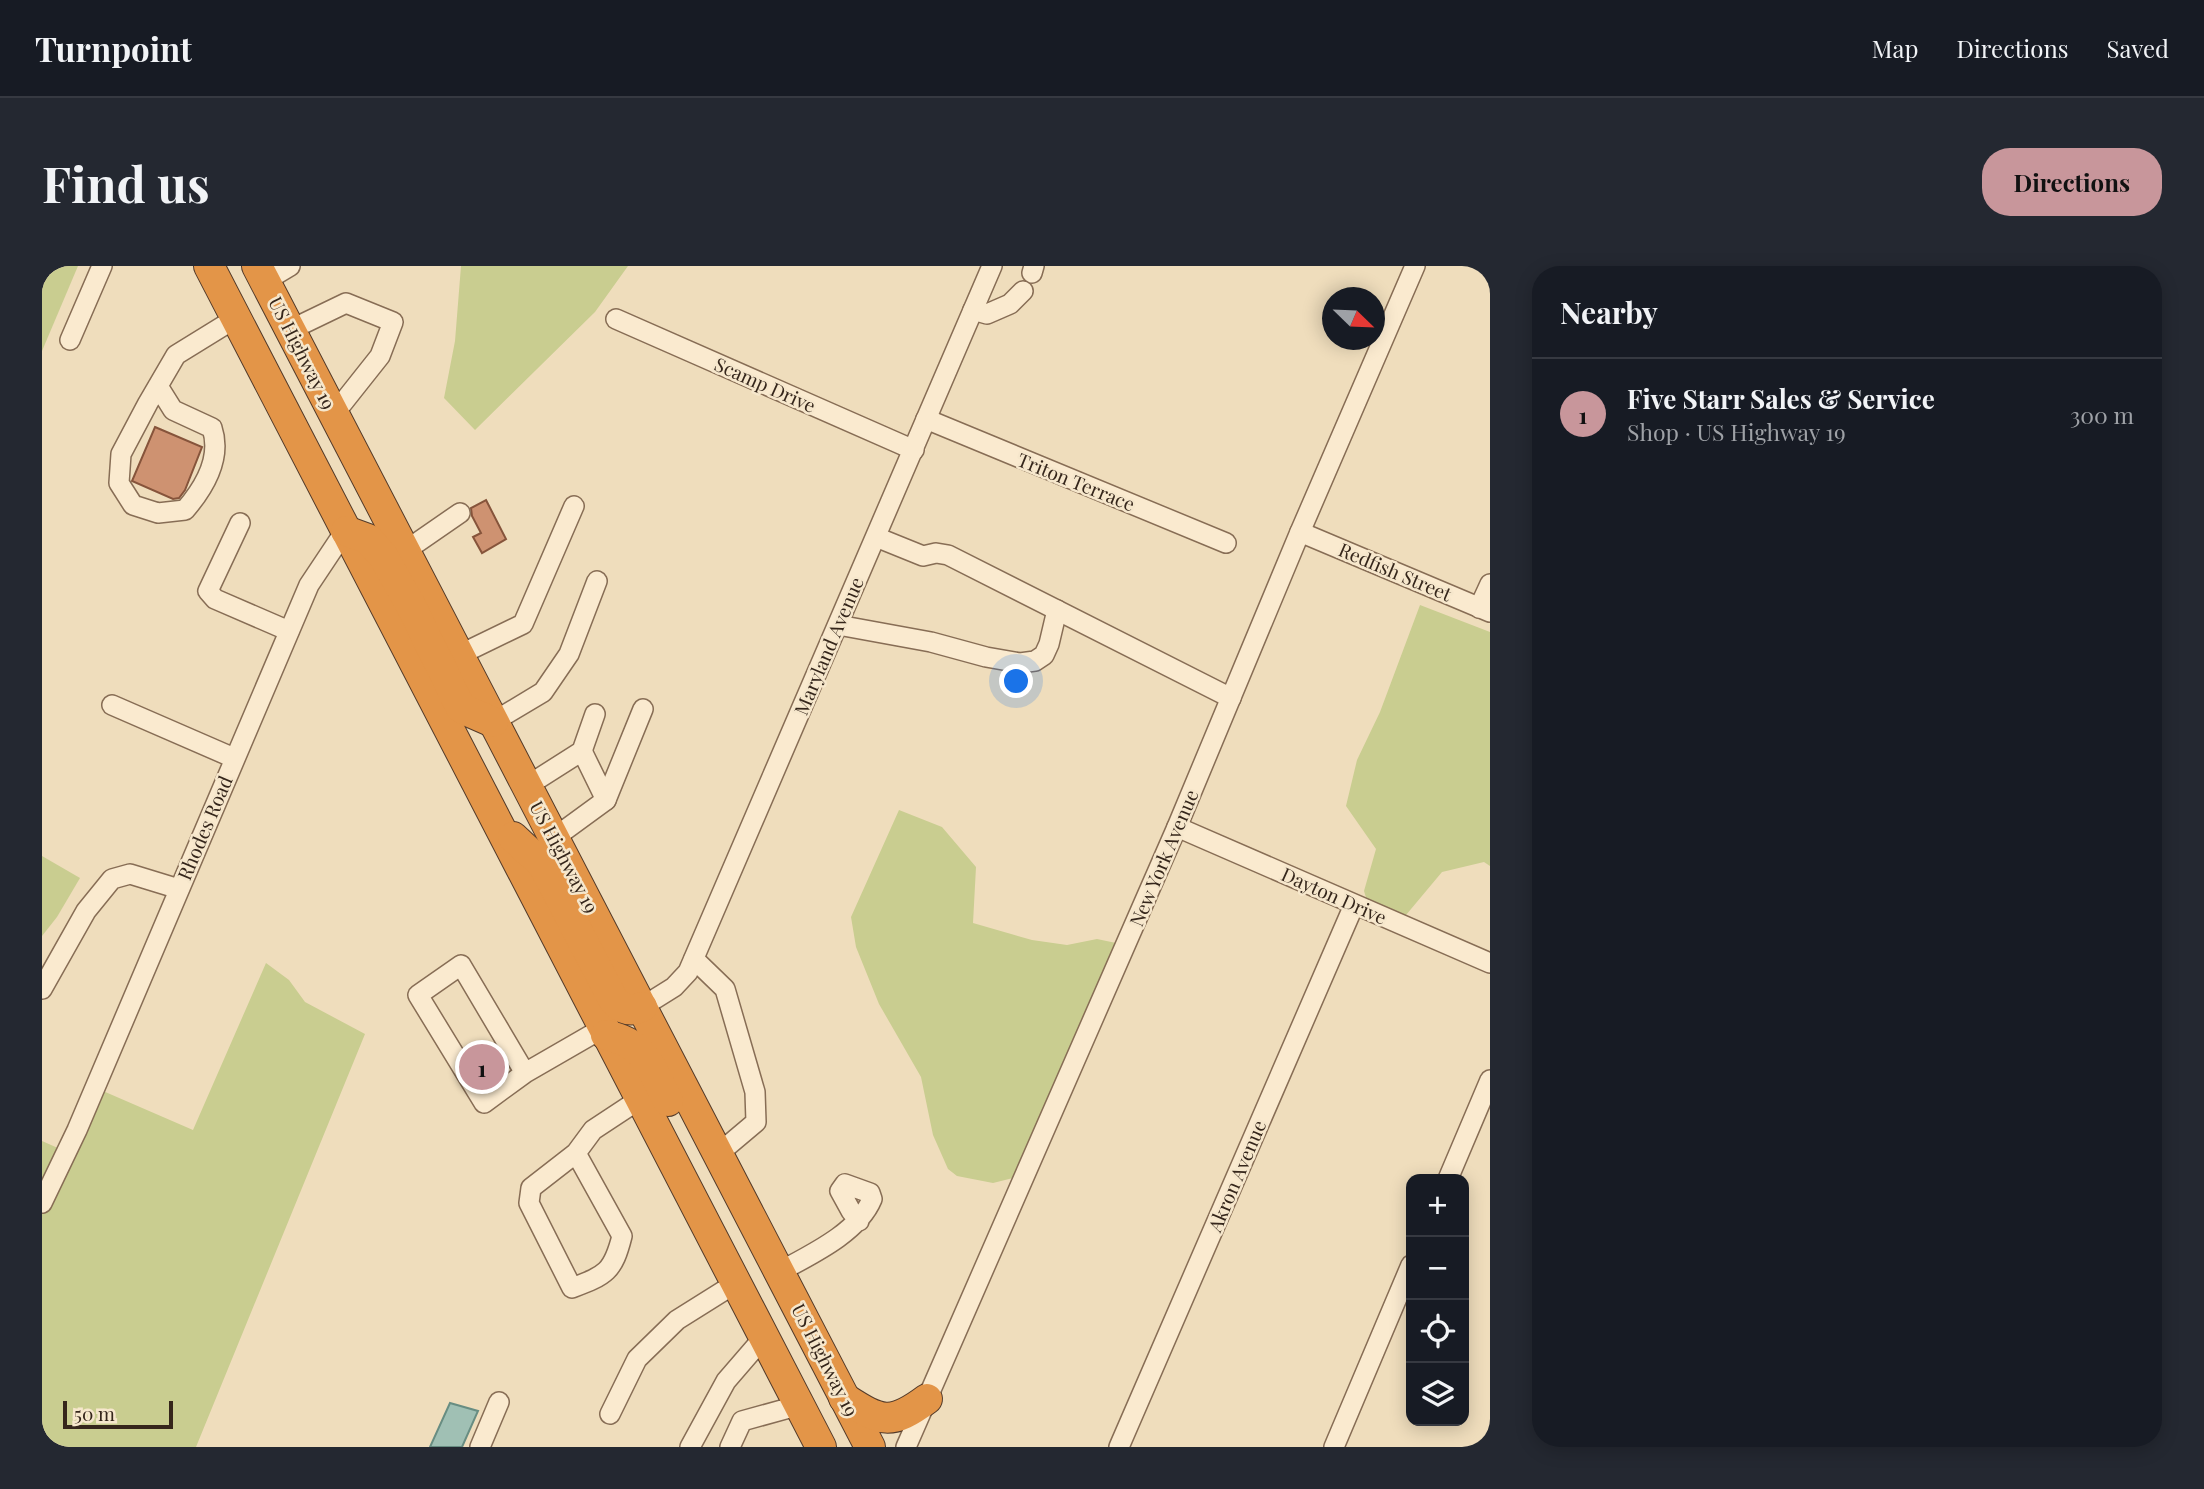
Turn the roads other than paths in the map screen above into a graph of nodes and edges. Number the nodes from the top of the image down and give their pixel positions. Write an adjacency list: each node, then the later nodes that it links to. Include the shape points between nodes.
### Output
1 (102, 266): 11 (street)
2 (209, 266): 8 (highway)
3 (992, 266): 7 (street, Maryland Avenue)
4 (1415, 266): 21 (street, New York Avenue)
5 (271, 271): 10 (highway, US Highway 19)
6 (1023, 291): 7 (street, via 1010,304 987,314)
7 (973, 310): 14 (street, Maryland Avenue)
8 (236, 318): 12 (street, via 176,355); 20 (highway)
9 (616, 319): 15 (street, Scamp Drive)
10 (290, 330): 13 (highway, US Highway 19); 13 (street, via 346,303 393,322 380,356)
11 (70, 340)
12 (158, 386): 12 (street, via 121,454 119,483 133,505 159,513 185,510 199,493 212,466 216,441 212,428 173,410)
13 (334, 414): 16 (highway, US Highway 19)
14 (926, 419): 15 (street, Maryland Avenue); 23 (street, Triton Terrace)
15 (914, 450): 22 (street, Maryland Avenue)
16 (358, 462): 20 (highway); 24 (highway, US Highway 19)
17 (574, 506): 31 (street, via 523,624)
18 (460, 513): 24 (street)
19 (240, 523): 30 (street, via 208,591 215,599)
20 (345, 531): 30 (street, Rhodes Road, via 309,585); 36 (highway, via 368,539 383,556 461,708); 41 (highway)
21 (1300, 532): 28 (street, Redfish Street); 32 (street, New York Avenue)
22 (876, 537): 27 (street, via 923,556 948,555); 29 (street, Maryland Avenue)
23 (1226, 543)
24 (405, 551): 31 (highway, US Highway 19)
25 (597, 581): 36 (street, via 569,653 543,692)
26 (1490, 584): 28 (street)
27 (1057, 610): 29 (street, via 1044,655 1020,663); 32 (street)
28 (1485, 610)
29 (838, 625): 46 (street, Maryland Avenue)
30 (289, 631): 38 (street, Rhodes Road)
31 (458, 655): 36 (highway, US Highway 19)
32 (1231, 698): 42 (street, New York Avenue)
33 (112, 705): 38 (street)
34 (643, 709): 40 (street)
35 (595, 714): 37 (street)
36 (493, 722): 39 (highway, US Highway 19)
37 (582, 751): 39 (street); 40 (street)
38 (234, 758): 44 (street, Rhodes Road)
39 (527, 786): 43 (highway, US Highway 19)
40 (606, 800): 43 (street)
41 (495, 820): 49 (highway, via 543,866 613,999 634,1011); 50 (highway)
42 (1177, 827): 45 (street, Dayton Drive); 65 (street, New York Avenue)
43 (554, 838): 49 (highway, US Highway 19)
44 (179, 889): 48 (street, via 130,874 112,879 86,911); 58 (street, Rhodes Road)
45 (1354, 905): 47 (street, Dayton Drive); 75 (street, Akron Avenue)
46 (694, 959): 49 (street, Maryland Avenue, via 674,987); 55 (street, via 725,989 755,1091 756,1122)
47 (1490, 963)
48 (42, 989)
49 (642, 1007): 55 (highway, US Highway 19)
50 (604, 1031): 51 (street); 53 (highway); 57 (highway, via 640,1050 707,1176)
51 (524, 1073): 51 (street, via 461,965 418,995 484,1103)
52 (1490, 1080): 56 (street)
53 (640, 1099): 54 (street, via 593,1130); 62 (highway)
54 (576, 1153): 54 (street, via 622,1236 615,1260 598,1278 572,1288 529,1203 531,1188)
55 (718, 1154): 57 (highway, US Highway 19)
56 (1450, 1174)
57 (742, 1199): 60 (highway, US Highway 19)
58 (42, 1203)
59 (859, 1221): 60 (street)
60 (779, 1272): 64 (highway, US Highway 19)
61 (1406, 1277): 76 (street)
62 (736, 1283): 63 (highway); 68 (street, via 677,1320 637,1359)
63 (764, 1337): 67 (highway); 70 (street, via 726,1381)
64 (844, 1398): 65 (highway, via 867,1413 886,1418 905,1415); 73 (highway, US Highway 19)
65 (927, 1399): 74 (street, New York Avenue)
66 (499, 1402): 69 (street)
67 (800, 1405): 71 (street, via 741,1421); 72 (highway)
68 (610, 1414)
69 (480, 1447)
70 (690, 1447)
71 (730, 1447)
72 (821, 1447)
73 (870, 1447)
74 (906, 1447)
75 (1119, 1447)
76 (1334, 1447)

